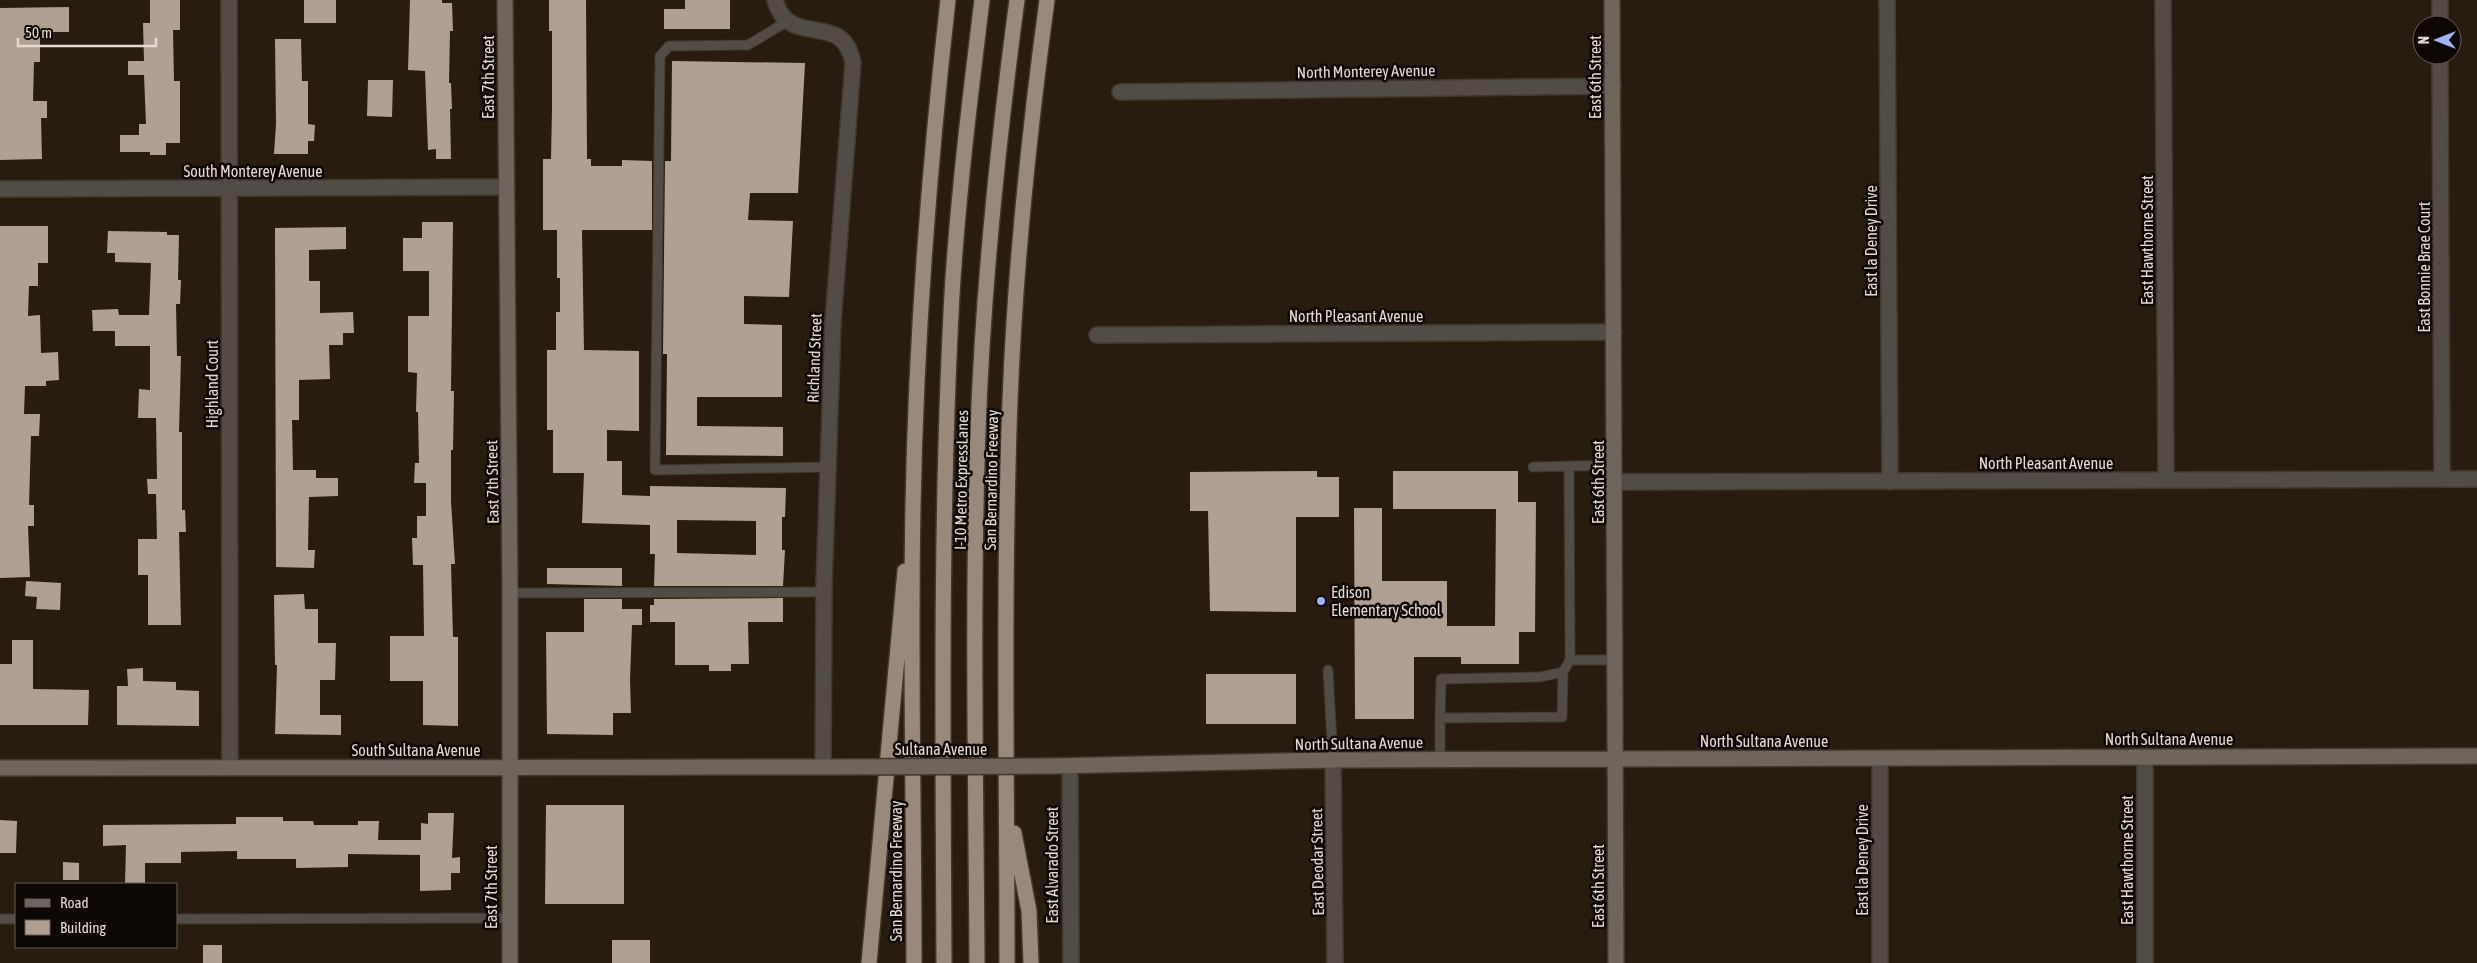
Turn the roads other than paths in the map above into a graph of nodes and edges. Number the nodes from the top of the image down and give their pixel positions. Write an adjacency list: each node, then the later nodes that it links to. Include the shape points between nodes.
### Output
1 (229, 0): 18 (street, Highland Court)
2 (505, 0): 17 (street, East 7th Street)
3 (775, 0): 13 (street, via 777,8)
4 (948, 0): 31 (highway, San Bernardino Freeway, via 929,197)
5 (982, 0): 59 (highway, I-10 Metro ExpressLanes, via 961,189 948,387 944,514)
6 (1017, 0): 60 (highway, I-10 Metro ExpressLanes, via 993,214 978,429)
7 (1047, 0): 51 (highway, San Bernardino Freeway, via 1023,212 1010,398 1006,583)
8 (1612, 0): 15 (street, East 6th Street)
9 (1887, 0): 30 (street, East la Deney Drive)
10 (2163, 0): 28 (street, East Hawthorne Street)
11 (2440, 0): 12 (street)
12 (2440, 15)
13 (788, 20): 24 (street, Richland Street, via 801,28 838,35 846,42 853,63 833,322); 24 (lane, via 748,45 669,46 660,56 655,470)
14 (2440, 65): 26 (street, East Bonnie Brae Court)
15 (1613, 86): 16 (street, North Monterey Avenue); 20 (street, East 6th Street)
16 (1120, 92)
17 (506, 186): 18 (street, South Monterey Avenue); 33 (street, East 7th Street)
18 (229, 188): 19 (street, South Monterey Avenue); 49 (street, Highland Court)
19 (0, 189)
20 (1614, 332): 21 (street, North Pleasant Avenue); 23 (street, East 6th Street)
21 (1097, 335)
22 (1569, 466): 23 (lane); 25 (lane); 34 (lane)
23 (1615, 466): 29 (street, East 6th Street)
24 (828, 467): 32 (street, Richland Street)
25 (1534, 467)
26 (2442, 479): 27 (street, North Pleasant Avenue); 28 (street, North Pleasant Avenue)
27 (2477, 479)
28 (2166, 480): 30 (street, North Pleasant Avenue)
29 (1616, 482): 30 (street, North Pleasant Avenue); 35 (street, East 6th Street)
30 (1890, 482)
31 (913, 508): 57 (highway, via 899,624); 58 (highway, San Bernardino Freeway)
32 (824, 592): 33 (lane); 47 (street, Richland Street)
33 (510, 593): 50 (street, East 7th Street)
34 (1570, 660): 35 (lane); 37 (lane)
35 (1615, 660): 43 (street, East 6th Street)
36 (1328, 670): 44 (lane)
37 (1563, 672): 38 (lane, via 1540,677 1441,679); 38 (lane, via 1562,717)
38 (1440, 718): 42 (lane)
39 (2477, 756): 40 (street, North Sultana Avenue)
40 (2145, 757): 41 (street, North Sultana Avenue); 67 (street, East Hawthorne Street)
41 (1880, 758): 43 (street, North Sultana Avenue); 66 (street, East la Deney Drive)
42 (1440, 759): 43 (street, North Sultana Avenue); 44 (street, North Sultana Avenue)
43 (1615, 759): 65 (street, East 6th Street)
44 (1333, 760): 46 (street, North Sultana Avenue); 64 (street, East Deodar Street)
45 (1051, 766): 46 (street, North Sultana Avenue); 47 (street, Sultana Avenue, bridge)
46 (1070, 766): 63 (street, East Alvarado Street)
47 (827, 767): 50 (street, South Sultana Avenue)
48 (0, 768): 49 (street, South Sultana Avenue)
49 (230, 768): 50 (street, South Sultana Avenue)
50 (509, 768): 52 (street, East 7th Street)
51 (1007, 797): 61 (highway, San Bernardino Freeway); 62 (highway, via 1028,911)
52 (509, 918): 55 (lane); 56 (street, East 7th Street)
53 (0, 919): 54 (lane)
54 (15, 919)
55 (178, 919)
56 (510, 963)
57 (869, 963)
58 (914, 963)
59 (944, 963)
60 (977, 963)
61 (1007, 963)
62 (1031, 963)
63 (1070, 963)
64 (1335, 963)
65 (1616, 963)
66 (1880, 963)
67 (2145, 963)

